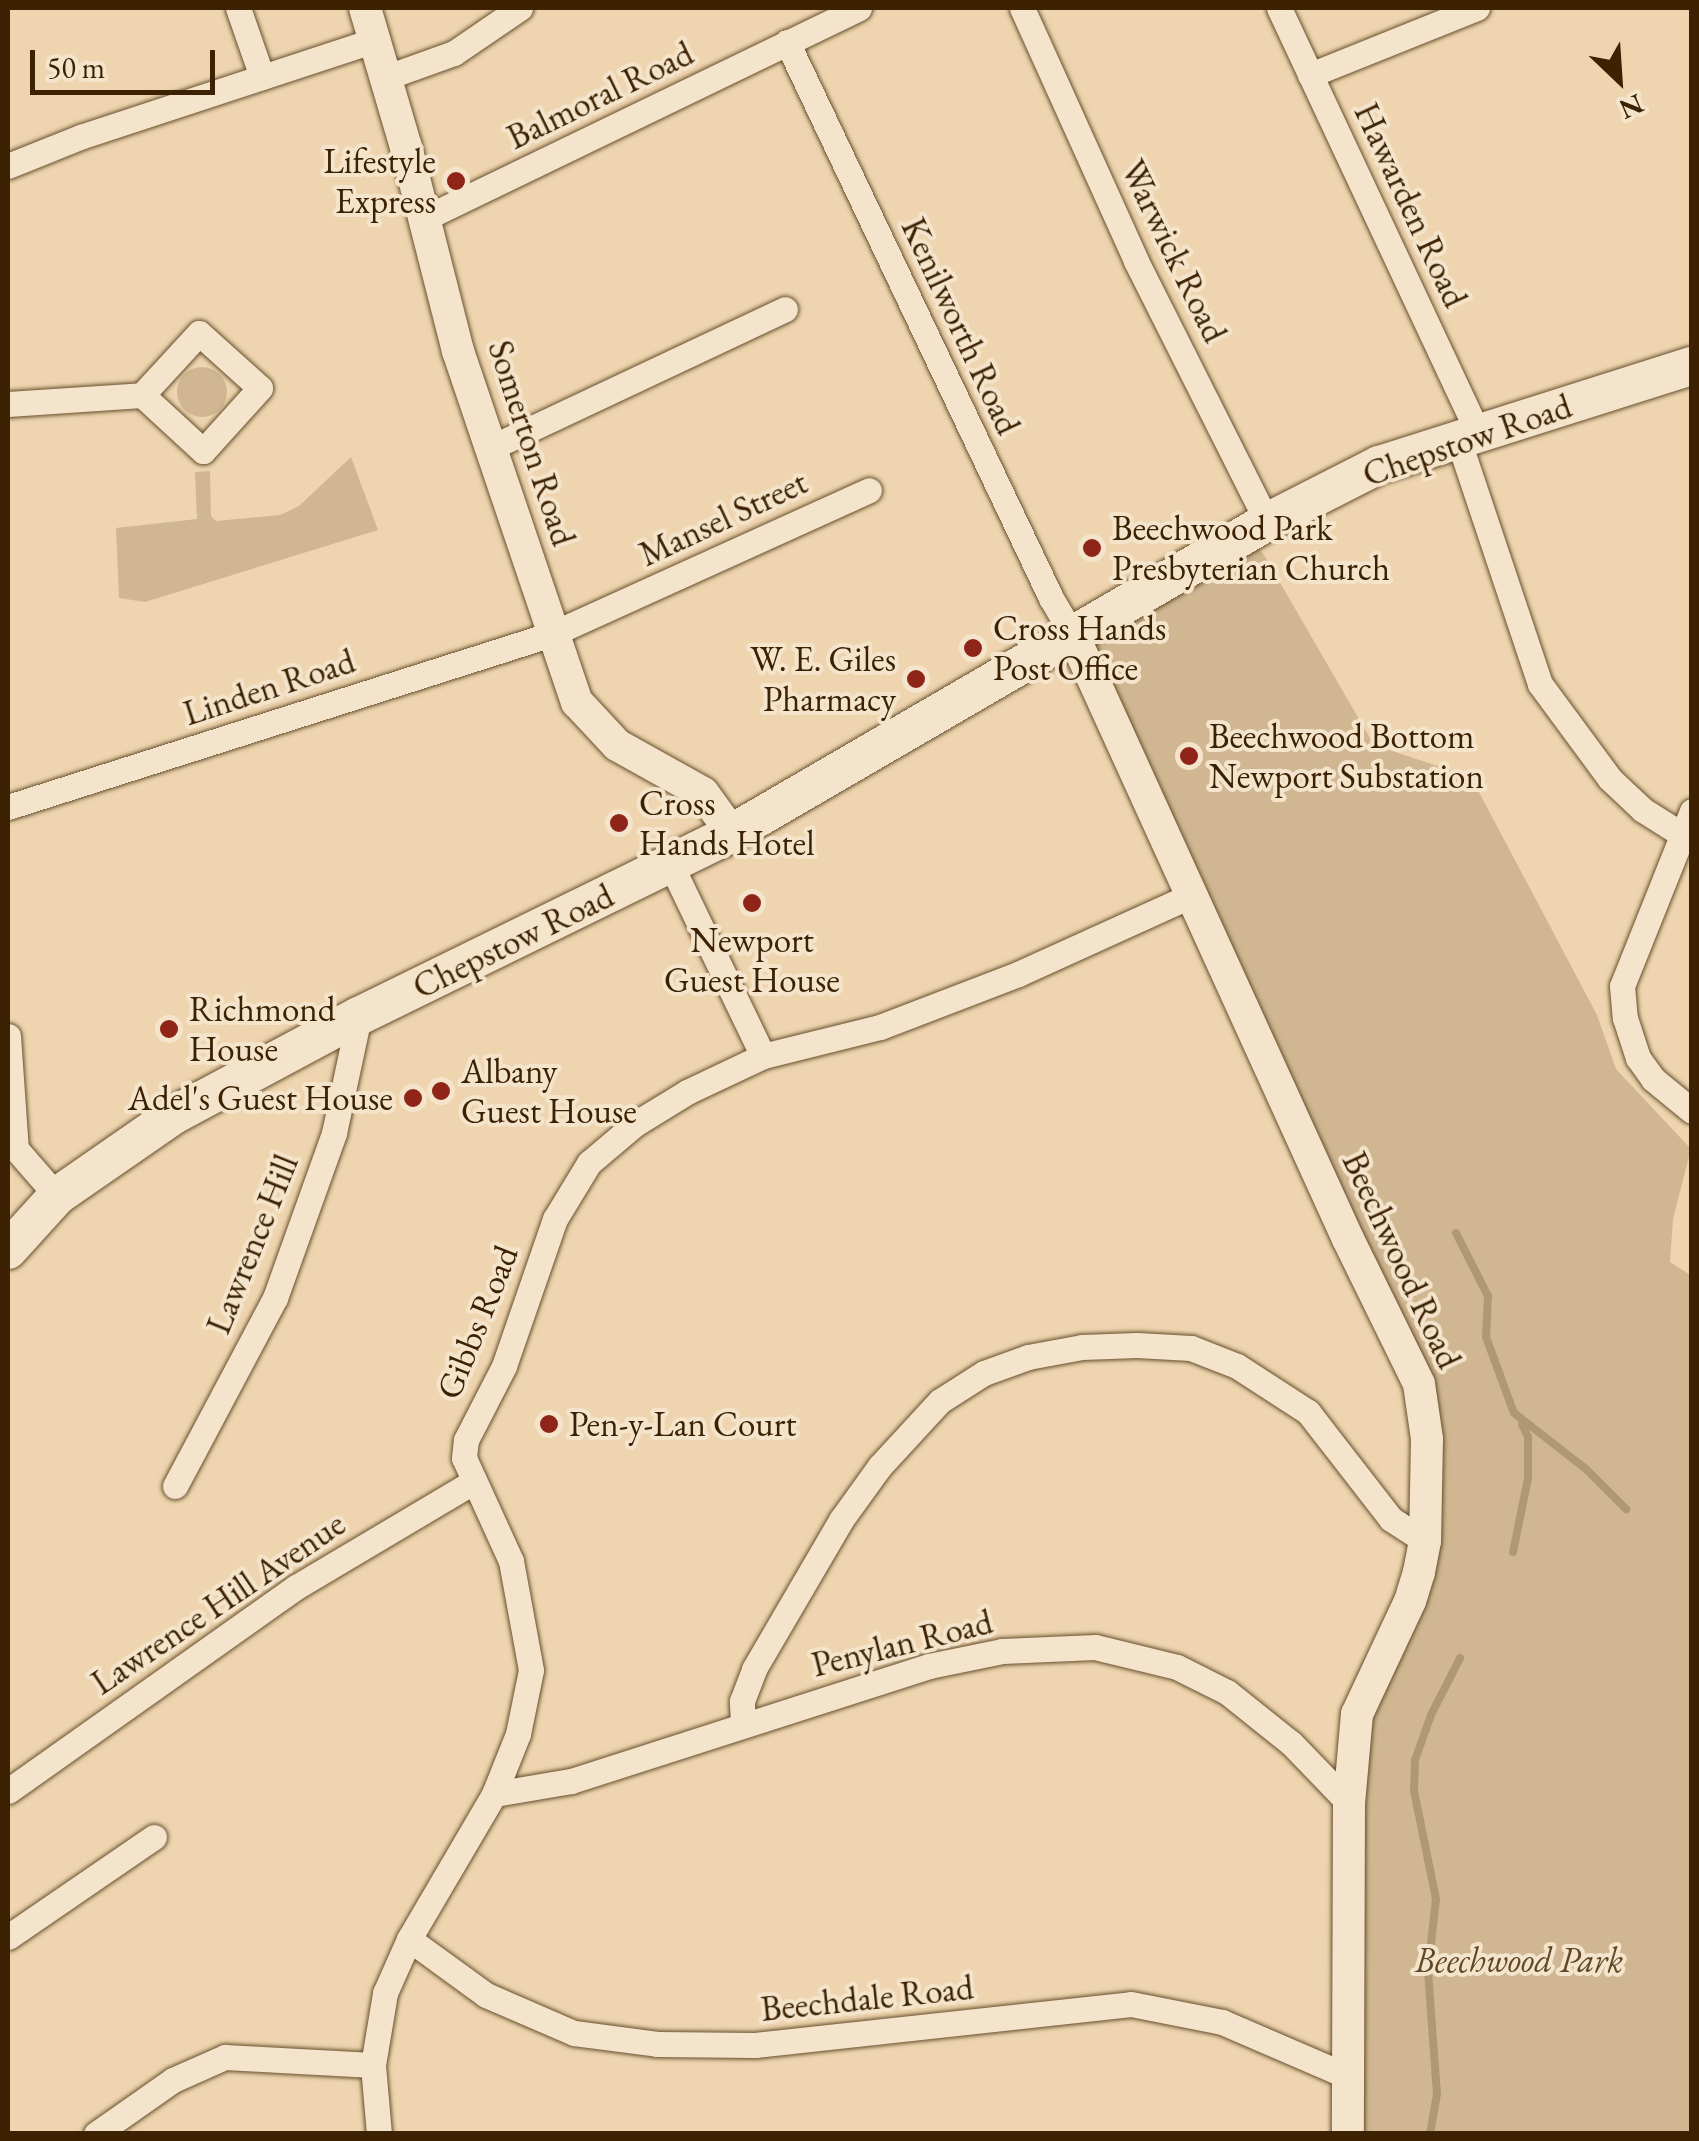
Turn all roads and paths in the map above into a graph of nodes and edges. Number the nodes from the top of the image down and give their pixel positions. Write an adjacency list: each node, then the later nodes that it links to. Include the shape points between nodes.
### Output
1 (238, 8): 11 (street)
2 (365, 8): 8 (street, Somerton Road)
3 (520, 8): 12 (street, via 454,53)
4 (859, 8): 9 (street, Balmoral Road)
5 (1022, 8): 22 (street, Warwick Road, via 1136,261)
6 (1279, 8): 10 (street, Hawarden Road)
7 (1477, 8): 10 (street)
8 (375, 40): 11 (street); 12 (street, Somerton Road)
9 (787, 42): 14 (street, Balmoral Road); 24 (street, Kenilworth Road)
10 (1310, 75): 19 (street, Hawarden Road)
11 (262, 76): 13 (street)
12 (387, 77): 14 (street, Somerton Road)
13 (8, 166)
14 (425, 218): 20 (street, Somerton Road)
15 (785, 309): 20 (street)
16 (1692, 366): 19 (main road, Chepstow Road)
17 (142, 395): 17 (street, via 199,333 260,388 204,451); 18 (street)
18 (8, 404)
19 (1468, 436): 22 (main road, Chepstow Road, via 1379,464); 26 (street, Hawarden Road, via 1540,684 1610,779 1643,810)
20 (490, 448): 23 (street, Somerton Road)
21 (869, 490): 23 (street, Mansel Street)
22 (1267, 522): 24 (main road, Chepstow Road)
23 (552, 634): 25 (street, Linden Road); 27 (street, Somerton Road, via 578,702 617,746 703,793)
24 (1074, 637): 27 (main road, Chepstow Road); 29 (street, Beechwood Road)
25 (8, 807)
26 (1686, 823): 33 (street, via 1624,974 1623,1008 1645,1070)
27 (732, 833): 28 (main road, Chepstow Road)
28 (671, 865): 30 (main road, Chepstow Road); 32 (street)
29 (1192, 895): 32 (street, Gibbs Road, via 880,1027); 39 (street, Beechwood Road, via 1420,1384 1427,1439)
30 (359, 1016): 35 (main road, Chepstow Road, via 174,1115); 38 (street, Lawrence Hill, via 334,1133 275,1298)
31 (8, 1036): 34 (street)
32 (763, 1056): 37 (street, Gibbs Road, via 686,1092 589,1163 555,1219 504,1366 466,1440)
33 (1692, 1111)
34 (12, 1154): 35 (street)
35 (57, 1196): 36 (main road, Chepstow Road)
36 (8, 1250)
37 (473, 1482): 41 (street, Lawrence Hill Avenue, via 296,1587); 42 (street, Gibbs Road, via 511,1561 531,1670 518,1734)
38 (175, 1486)
39 (1425, 1541): 40 (street, via 1391,1519 1308,1412 1237,1366 1191,1348 1136,1345 1028,1357 940,1401 880,1466 754,1669); 43 (street, Beechwood Road, via 1410,1601 1357,1714)
40 (742, 1724): 42 (street, Penylan Road, via 572,1781); 43 (street, Penylan Road, via 1002,1650 1095,1647 1177,1667 1214,1684 1292,1743)
41 (8, 1791)
42 (494, 1794): 46 (street, Gibbs Road)
43 (1349, 1803): 48 (street, Beechwood Road)
44 (154, 1837): 45 (street)
45 (8, 1937)
46 (409, 1939): 47 (street, Gibbs Road, via 385,1993); 48 (street, Beechdale Road, via 486,1995 574,2033 658,2044 755,2045 1131,2004 1222,2022)
47 (374, 2065): 49 (street, via 225,2056 174,2080); 50 (street, Gibbs Road)
48 (1345, 2075): 51 (street, Beechwood Road)
49 (96, 2134)
50 (380, 2134)
51 (1348, 2134)

